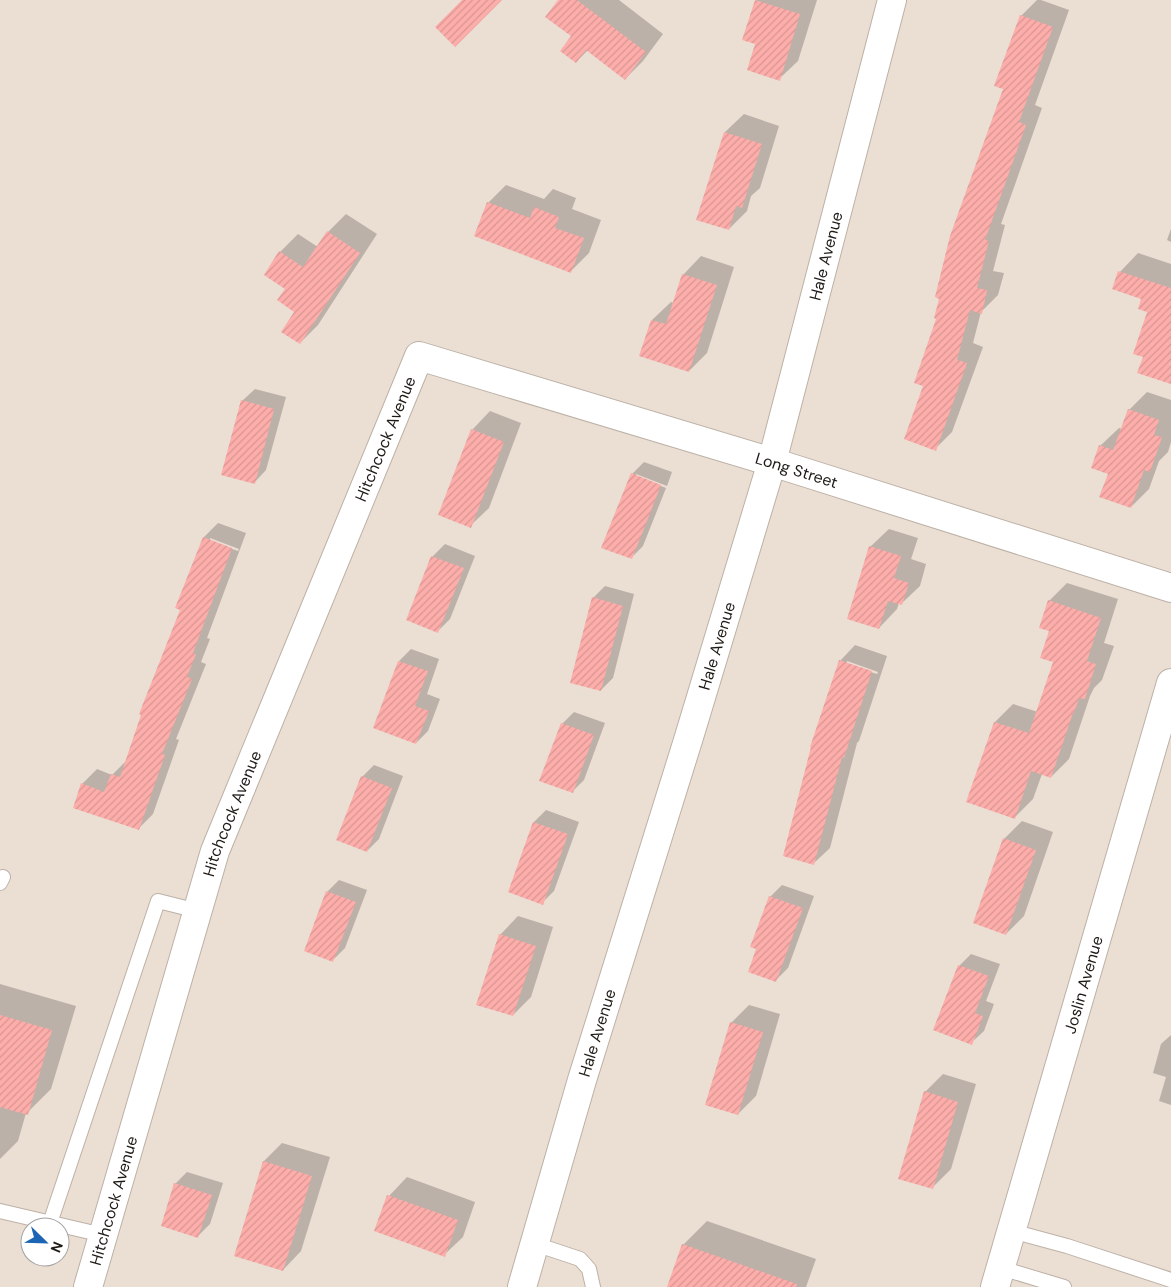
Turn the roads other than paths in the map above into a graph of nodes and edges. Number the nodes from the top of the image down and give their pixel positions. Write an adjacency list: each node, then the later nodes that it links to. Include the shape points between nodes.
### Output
1 (892, 0): 3 (street, Hale Avenue)
2 (419, 356): 3 (street, Long Street); 6 (street, Hitchcock Avenue, via 215,851)
3 (772, 462): 4 (street, Long Street); 13 (street, Hale Avenue)
4 (1171, 588)
5 (1171, 683): 11 (street, Joslin Avenue)
6 (198, 911): 9 (lane, via 158,901); 12 (street, Hitchcock Avenue)
7 (0, 1211): 8 (lane)
8 (25, 1217)
9 (52, 1217)
10 (70, 1228): 12 (lane)
11 (1011, 1231): 14 (street, Joslin Avenue); 15 (lane)
12 (103, 1235): 16 (street, Hitchcock Avenue)
13 (535, 1244): 17 (street, Hale Avenue); 18 (lane, via 580,1259 589,1268)
14 (998, 1278): 19 (lane)
15 (1171, 1280)
16 (88, 1287)
17 (522, 1287)
18 (593, 1287)
19 (1064, 1287)

